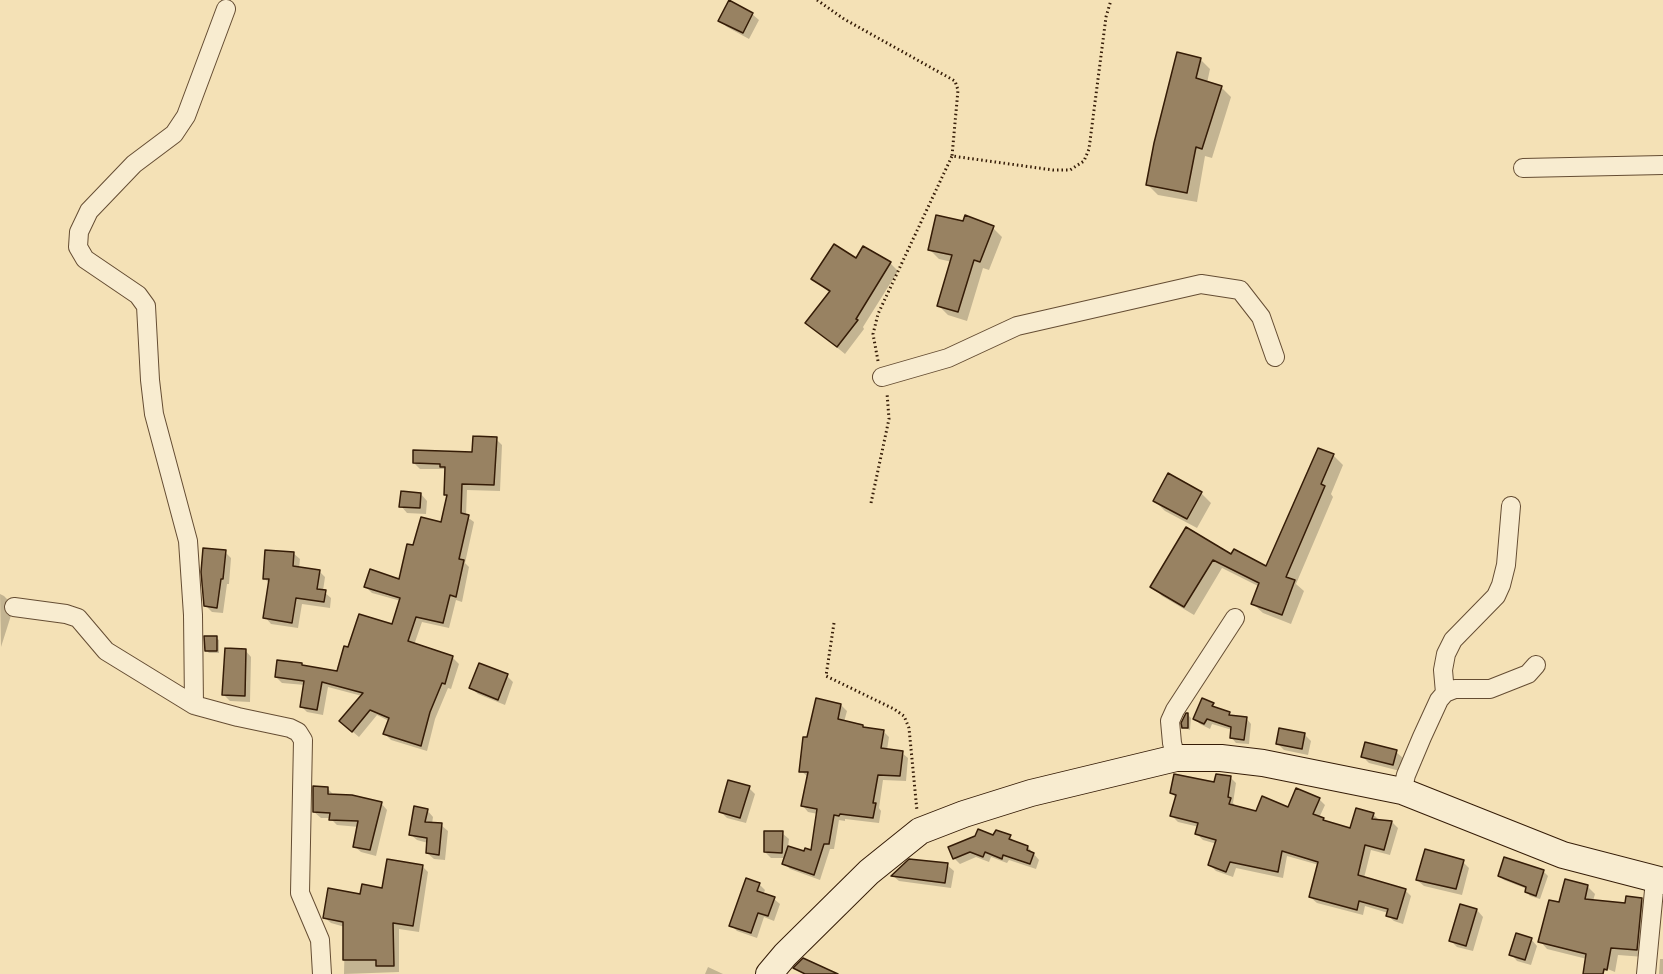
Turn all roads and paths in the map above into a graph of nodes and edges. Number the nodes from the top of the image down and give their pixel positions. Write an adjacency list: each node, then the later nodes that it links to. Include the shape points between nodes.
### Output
1 (817, 0): 4 (path, via 955,81 958,90)
2 (1111, 0): 4 (path, via 1084,161 1070,170 1053,170)
3 (226, 9): 16 (street, via 186,116 174,134 134,164 89,211 79,232 78,247 85,259 138,295 146,306 154,414 188,541)
4 (952, 156): 8 (path, via 878,314 873,334)
5 (1663, 165): 6 (street)
6 (1522, 168)
7 (1275, 357): 8 (street, via 1261,316 1240,290 1201,284 1017,326 948,358)
8 (882, 377): 9 (path, via 889,397 890,419)
9 (871, 503)
10 (1511, 506): 15 (street, via 1501,585 1496,596 1453,640 1443,670)
11 (14, 607): 16 (street, via 78,618 106,651)
12 (1235, 618): 17 (street, via 1179,701 1170,722)
13 (834, 623): 19 (path, via 826,676 894,709 904,716 909,728)
14 (1536, 665): 15 (street, via 1528,674 1490,689 1455,689)
15 (1445, 693): 18 (street)
16 (194, 705): 21 (street, via 290,728 303,740 300,893 320,940)
17 (1174, 750): 18 (street); 19 (street)
18 (1404, 783): 20 (street, via 1563,855)
19 (920, 831): 22 (street, via 869,872)
20 (1659, 880): 23 (street)
21 (322, 974)
22 (769, 974)
23 (1646, 974)

